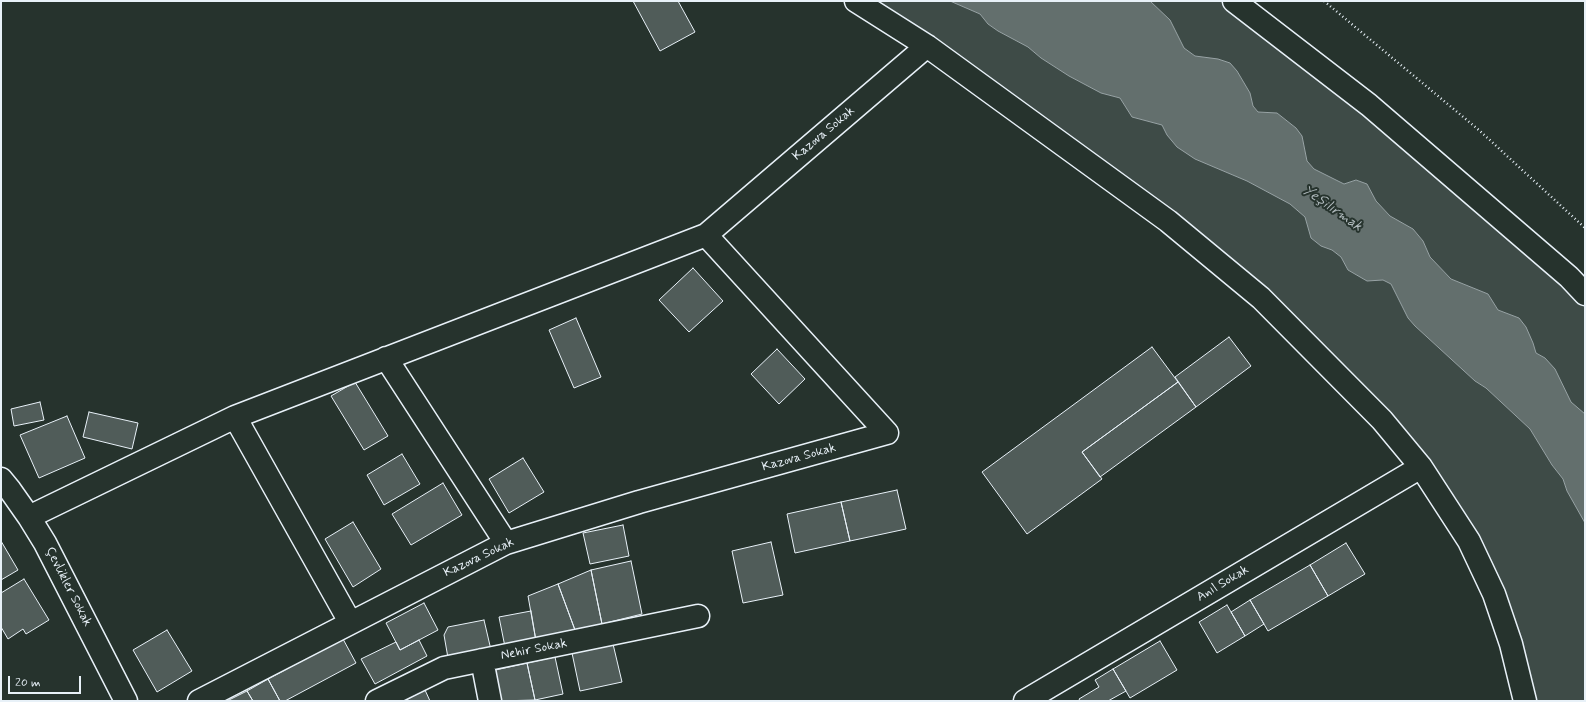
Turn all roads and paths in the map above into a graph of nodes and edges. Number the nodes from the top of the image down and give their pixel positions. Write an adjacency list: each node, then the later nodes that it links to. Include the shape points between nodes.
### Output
1 (856, 1): 4 (street)
2 (1234, 1): 7 (street, via 1369,105)
3 (1324, 1): 5 (path, via 1480,131)
4 (927, 46): 6 (street, Kazova Sokak); 10 (street, via 1168,221 1261,298 1382,420)
5 (1585, 228)
6 (706, 235): 8 (street); 13 (street, Kazova Sokak, via 887,433)
7 (1585, 294)
8 (386, 358): 9 (street); 13 (street)
9 (235, 417): 12 (street); 15 (street)
10 (1421, 467): 21 (street, Anıl Sokak); 22 (street, via 1469,541 1494,594 1511,644)
11 (1, 479): 12 (street, Çevlikler Sokak)
12 (30, 516): 17 (street, Çevlikler Sokak)
13 (506, 542): 15 (street, Kazova Sokak)
14 (698, 616): 16 (street, Nehir Sokak)
15 (350, 622): 18 (street, Kazova Sokak)
16 (482, 660): 19 (street, Nehir Sokak, via 444,668); 20 (street)
17 (126, 701)
18 (199, 701)
19 (377, 701)
20 (490, 701)
21 (1025, 701)
22 (1525, 701)

